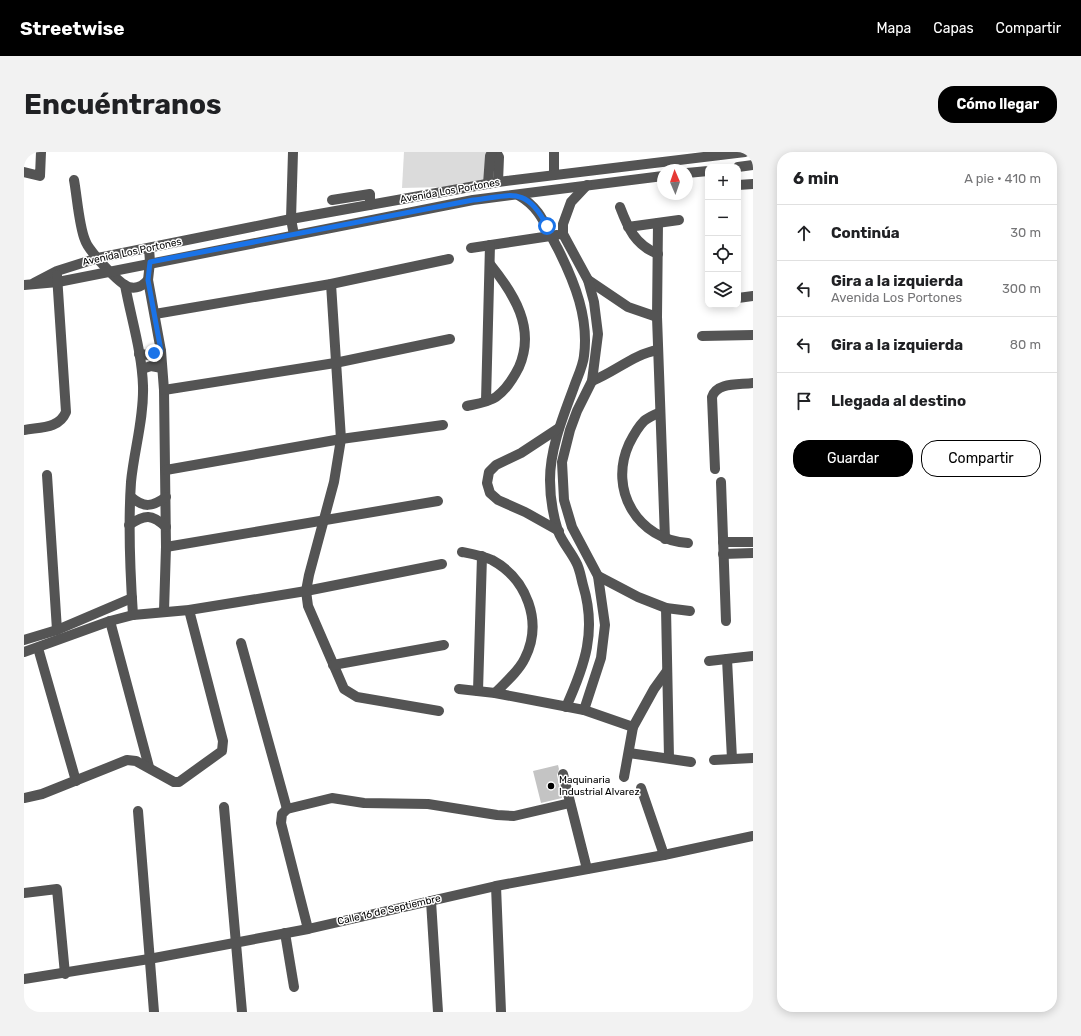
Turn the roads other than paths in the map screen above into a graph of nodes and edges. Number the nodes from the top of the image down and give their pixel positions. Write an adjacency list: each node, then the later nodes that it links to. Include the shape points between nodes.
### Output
1 (41, 152): 12 (street, via 40,176)
2 (293, 152): 29 (street)
3 (492, 152): 17 (street, via 490,156)
4 (496, 152): 17 (street, via 498,157)
5 (554, 152): 14 (street)
6 (745, 152): 7 (street, Avenida Los Portones)
7 (729, 153): 8 (street, Avenida Los Portones)
8 (702, 155): 14 (street, Avenida Los Portones)
9 (753, 165): 10 (street)
10 (741, 167)
11 (705, 171): 13 (street)
12 (24, 172)
13 (693, 172)
14 (554, 175): 17 (street, Avenida Los Portones)
15 (657, 177): 19 (street, Avenida Los Portones)
16 (74, 180): 40 (street, via 85,241)
17 (493, 183): 21 (street, Avenida Los Portones)
18 (753, 184): 20 (street)
19 (587, 185): 22 (street, Avenida Los Portones); 33 (street, via 569,207 563,224)
20 (741, 185)
21 (471, 187): 25 (street, Avenida Los Portones); 26 (street)
22 (518, 195): 26 (street, Avenida Los Portones); 35 (street, via 530,202 540,213)
23 (351, 197): 24 (street); 25 (street); 28 (street)
24 (332, 200)
25 (370, 200): 28 (street, Avenida Los Portones)
26 (473, 200): 34 (street, Avenida Los Portones)
27 (620, 207): 32 (street)
28 (351, 208): 29 (street, Avenida Los Portones)
29 (291, 219): 34 (street); 37 (street, Avenida Los Portones)
30 (680, 220): 31 (street)
31 (658, 223): 32 (street); 39 (street)
32 (628, 227): 39 (street, via 646,250)
33 (563, 234): 35 (street); 47 (street)
34 (294, 235): 42 (street, Avenida Los Portones)
35 (551, 237): 36 (street); 70 (street, via 574,284 585,330 584,357)
36 (490, 246): 38 (street); 43 (street)
37 (149, 248): 40 (street, Avenida Los Portones); 42 (street)
38 (471, 248)
39 (658, 254): 55 (street)
40 (98, 258): 44 (street, Avenida Los Portones); 45 (street)
41 (450, 259): 50 (street)
42 (150, 262): 45 (street, Avenida Los Portones); 46 (street)
43 (490, 264): 68 (street); 68 (street, via 510,289 525,330 524,356 514,376 496,397)
44 (57, 271): 48 (street); 49 (street, Avenida Los Portones)
45 (109, 271): 48 (street, Avenida Los Portones); 51 (street)
46 (148, 280): 51 (street, via 140,287); 54 (street)
47 (588, 280): 55 (street, via 628,308); 65 (street, via 598,334)
48 (58, 282): 49 (street, Avenida Los Portones); 75 (street, via 66,412 63,420 55,425)
49 (29, 284)
50 (331, 284): 54 (street); 62 (street)
51 (125, 285): 61 (street)
52 (753, 296): 53 (street)
53 (741, 298)
54 (154, 314): 60 (street)
55 (657, 317): 59 (street)
56 (753, 335): 57 (street)
57 (702, 336)
58 (450, 339): 62 (street)
59 (658, 350): 65 (street, via 632,359 607,376); 72 (street)
60 (161, 351): 61 (street, via 150,355); 63 (street)
61 (139, 354): 64 (street)
62 (335, 363): 67 (street); 76 (street)
63 (162, 368): 64 (street, via 151,366); 67 (street)
64 (142, 369): 81 (street, via 143,400)
65 (592, 381): 71 (street)
66 (753, 383): 77 (street, via 720,387 714,391 712,397)
67 (164, 390): 78 (street)
68 (486, 401): 69 (street)
69 (467, 406)
70 (566, 407): 71 (street); 74 (street)
71 (577, 411): 93 (street, via 562,462 562,482 572,527)
72 (660, 412): 88 (street); 88 (street, via 645,420 632,438 624,459 622,481 629,504 636,516)
73 (442, 425): 76 (street)
74 (559, 428): 87 (street, via 551,461 550,481 551,502); 87 (street, via 521,453 496,465 489,472 487,483 490,493 498,500)
75 (24, 430)
76 (341, 439): 78 (street); 84 (street)
77 (715, 469)
78 (166, 470): 82 (street)
79 (47, 475): 110 (street)
80 (721, 482): 89 (street)
81 (131, 497): 82 (street, via 138,503 148,505); 85 (street)
82 (166, 497): 86 (street)
83 (438, 501): 84 (street)
84 (324, 521): 92 (street); 101 (street)
85 (129, 525): 86 (street, via 139,518 149,516); 102 (street)
86 (166, 527): 92 (street)
87 (559, 531): 96 (street)
88 (665, 540): 91 (street)
89 (723, 542): 90 (street); 97 (street)
90 (753, 542)
91 (688, 543)
92 (166, 547): 106 (street)
93 (583, 547): 96 (street); 100 (street)
94 (462, 552): 98 (street)
95 (753, 553): 97 (street)
96 (572, 554): 124 (street, via 589,604 590,637 580,676)
97 (723, 554): 109 (street)
98 (482, 556): 122 (street); 123 (street, via 510,572 530,605 533,625 525,659)
99 (442, 564): 101 (street)
100 (598, 576): 103 (street); 125 (street, via 605,625 601,658)
101 (306, 591): 104 (street); 119 (street, via 308,606)
102 (132, 598): 107 (street); 110 (street)
103 (666, 608): 105 (street); 120 (street)
104 (189, 610): 106 (street); 134 (street, via 224,747 179,782 174,782)
105 (690, 610)
106 (164, 611): 107 (street)
107 (133, 615): 108 (street)
108 (110, 620): 114 (street); 134 (street)
109 (726, 621)
110 (57, 630): 111 (street)
111 (24, 640)
112 (241, 643): 142 (street)
113 (444, 644): 119 (street)
114 (38, 648): 115 (street); 137 (street)
115 (24, 652)
116 (753, 656): 117 (street)
117 (727, 659): 118 (street); 131 (street)
118 (708, 661)
119 (333, 665): 126 (street, via 344,689 357,697)
120 (667, 671): 127 (street, via 654,689); 129 (street)
121 (459, 689): 122 (street)
122 (478, 691): 123 (street)
123 (495, 693): 124 (street)
124 (566, 707): 125 (street)
125 (584, 710): 127 (street)
126 (439, 711)
127 (634, 727): 128 (street)
128 (629, 752): 129 (street); 136 (street)
129 (669, 758): 133 (street)
130 (753, 758): 131 (street)
131 (732, 759): 132 (street)
132 (714, 760)
133 (691, 762)
134 (149, 768): 137 (street, via 136,761 127,760)
135 (563, 774): 140 (street)
136 (624, 777)
137 (76, 781): 139 (street)
138 (641, 788): 145 (street)
139 (24, 798)
140 (570, 803): 142 (street, via 514,816 428,804 364,803 332,798); 146 (street)
141 (224, 807): 152 (street)
142 (287, 809): 150 (street, via 282,814 281,823)
143 (138, 811): 153 (street)
144 (753, 836): 145 (street, Calle 16 de Septiembre)
145 (664, 855): 146 (street, Calle 16 de Septiembre)
146 (587, 869): 147 (street, Calle 16 de Septiembre)
147 (496, 886): 149 (street, Calle 16 de Septiembre); 160 (street)
148 (24, 893): 154 (street, via 57,889)
149 (431, 900): 150 (street, Calle 16 de Septiembre); 159 (street)
150 (308, 929): 151 (street, Calle 16 de Septiembre)
151 (285, 933): 152 (street, Calle 16 de Septiembre); 156 (street)
152 (237, 942): 153 (street, Calle 16 de Septiembre); 158 (street)
153 (149, 960): 154 (street, Calle 16 de Septiembre); 157 (street)
154 (66, 974): 155 (street, Calle 16 de Septiembre)
155 (24, 979)
156 (294, 987)
157 (154, 1012)
158 (242, 1012)
159 (438, 1012)
160 (501, 1012)

